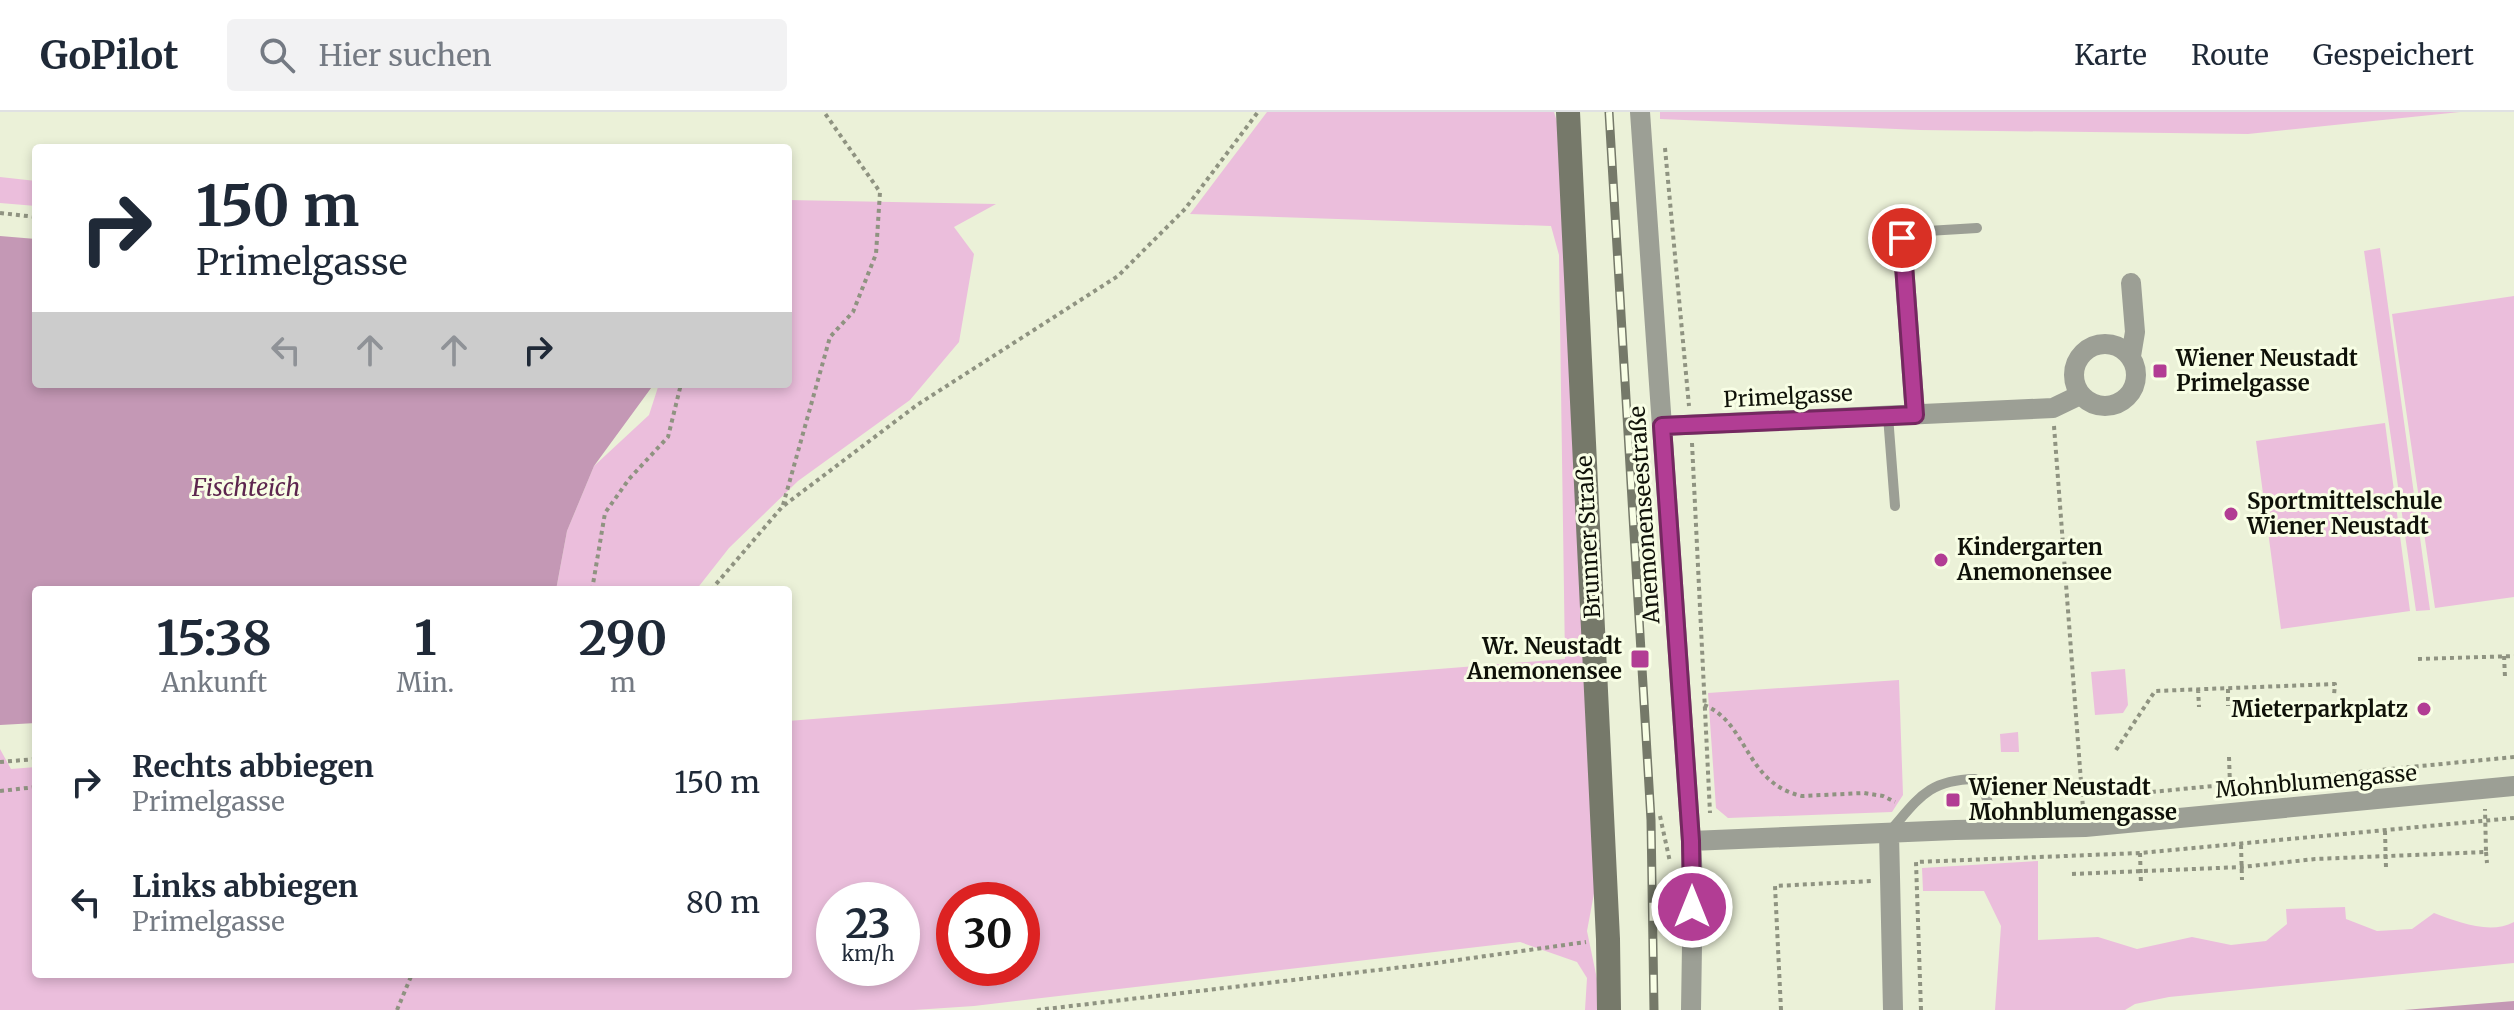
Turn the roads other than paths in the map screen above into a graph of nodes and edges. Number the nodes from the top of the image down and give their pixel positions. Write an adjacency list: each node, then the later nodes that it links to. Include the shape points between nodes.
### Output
1 (1568, 112): 16 (main road, Brunner Straße)
2 (1640, 112): 10 (street, Anemonenseestraße)
3 (1977, 228): 4 (lane, via 1911,232)
4 (1902, 238): 8 (street)
5 (2131, 283): 6 (street)
6 (2131, 356): 7 (street, via 2137,371 2135,388 2125,401 2110,407 2093,405); 7 (street, via 2118,345 2101,343 2086,349 2076,363)
7 (2080, 395): 8 (street, Primelgasse, via 2053,408)
8 (1915, 415): 9 (street, Primelgasse)
9 (1888, 416): 10 (street, Primelgasse); 11 (lane)
10 (1662, 426): 15 (street, Anemonenseestraße)
11 (1895, 506)
12 (2514, 786): 13 (street, Mohnblumengasse, via 2085,827)
13 (1990, 830): 14 (street, Mohnblumengasse); 14 (lane, via 1984,789 1975,779 1953,779 1927,789)
14 (1889, 833): 15 (street, Mohnblumengasse); 18 (street)
15 (1691, 841): 17 (street, Anemonenseestraße)
16 (1609, 1010)
17 (1691, 1010)
18 (1893, 1010)

